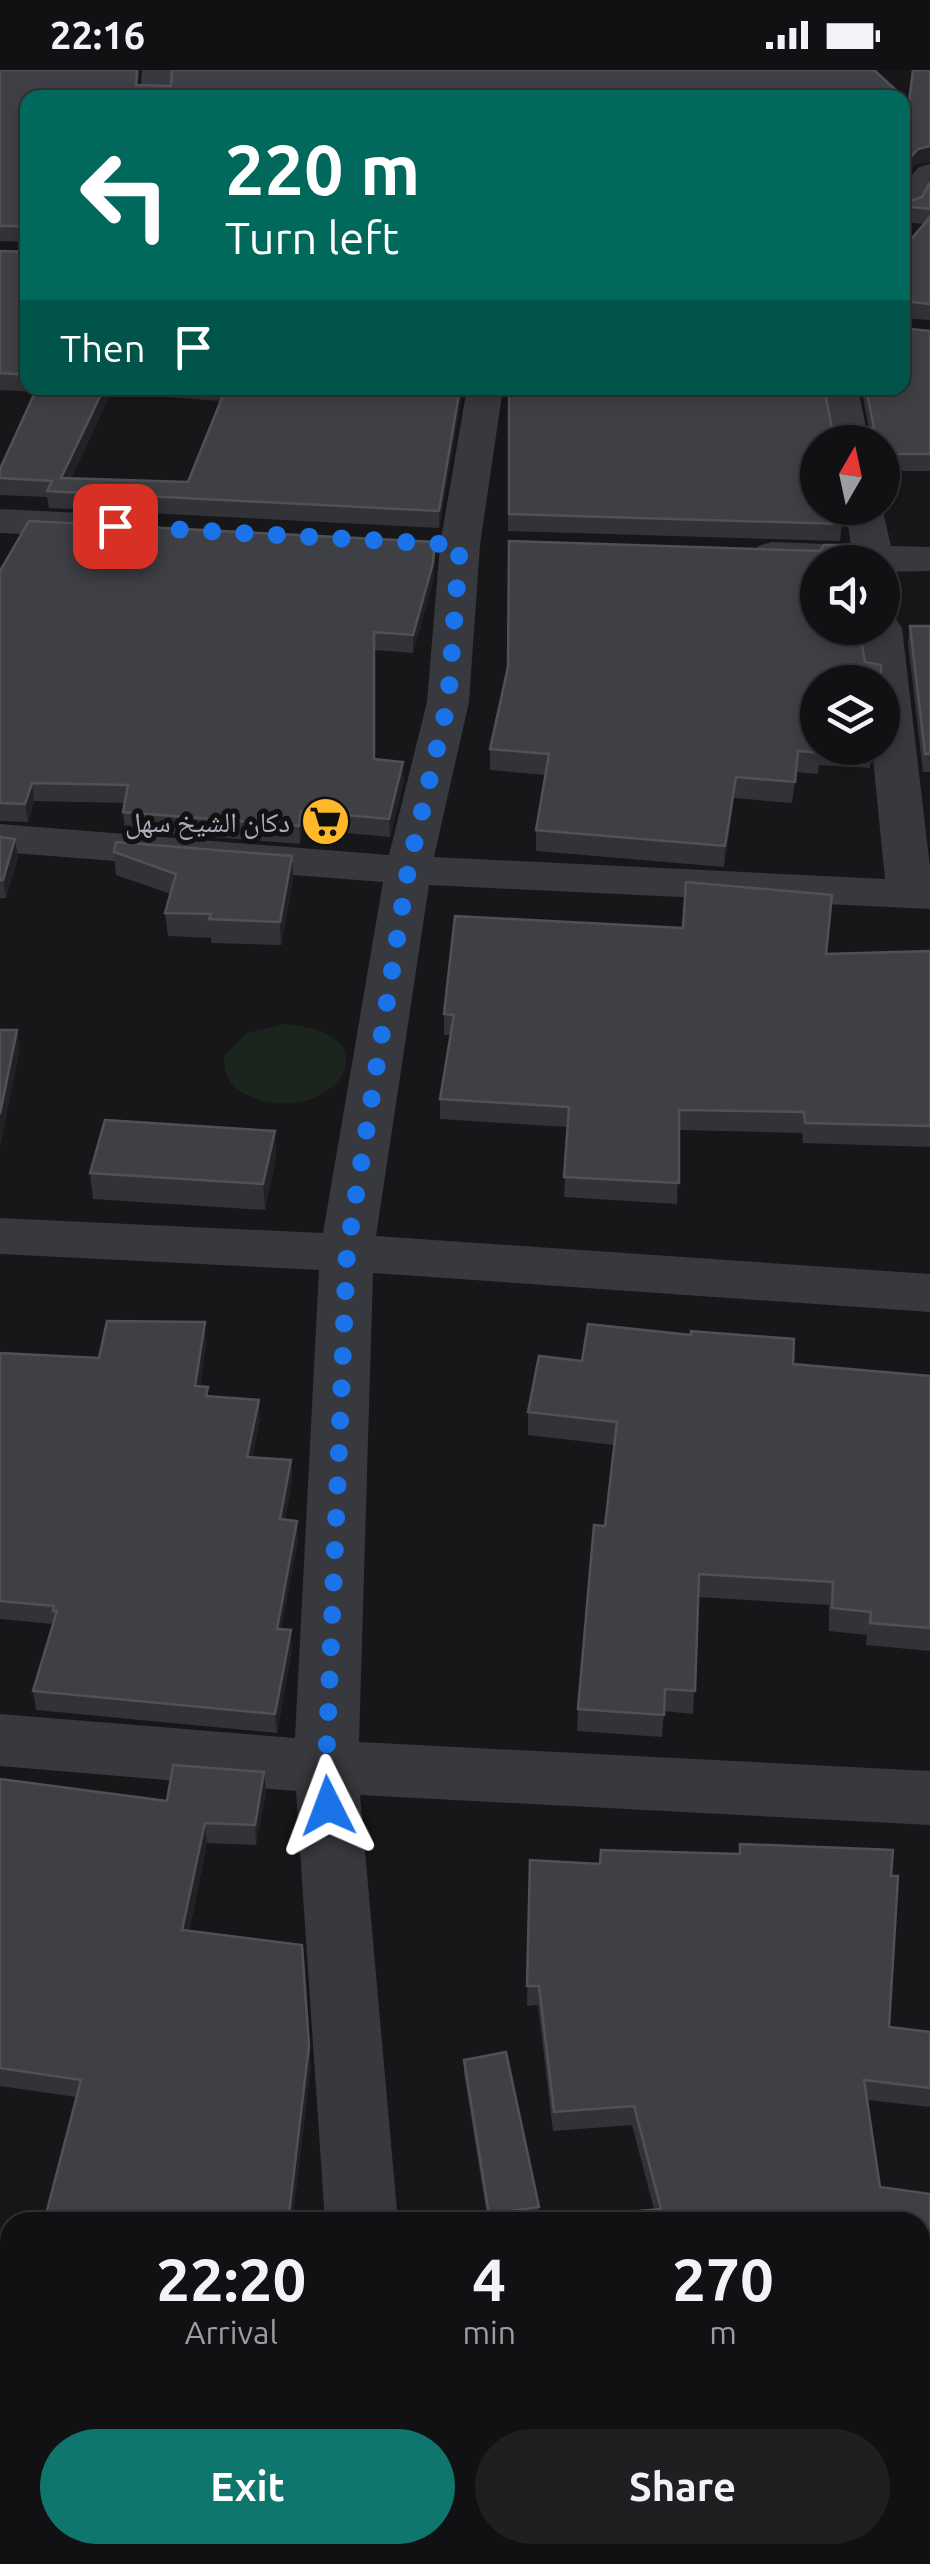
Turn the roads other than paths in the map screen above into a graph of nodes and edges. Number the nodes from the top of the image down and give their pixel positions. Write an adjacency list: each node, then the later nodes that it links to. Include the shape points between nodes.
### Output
1 (484, 395): 12 (street, via 460,544 448,702)
2 (841, 395): 3 (street)
3 (848, 425)
4 (0, 520): 5 (street)
5 (134, 528)
6 (736, 552): 7 (street)
7 (800, 556)
8 (900, 560): 9 (street)
9 (930, 560)
10 (883, 645): 13 (street)
11 (0, 838): 12 (street)
12 (408, 870): 13 (street); 15 (street)
13 (920, 895)
14 (0, 1236): 15 (street)
15 (347, 1252): 16 (street); 18 (street)
16 (930, 1292)
17 (0, 1740): 18 (street)
18 (326, 1766): 19 (street); 20 (street)
19 (930, 1798)
20 (360, 2212)

